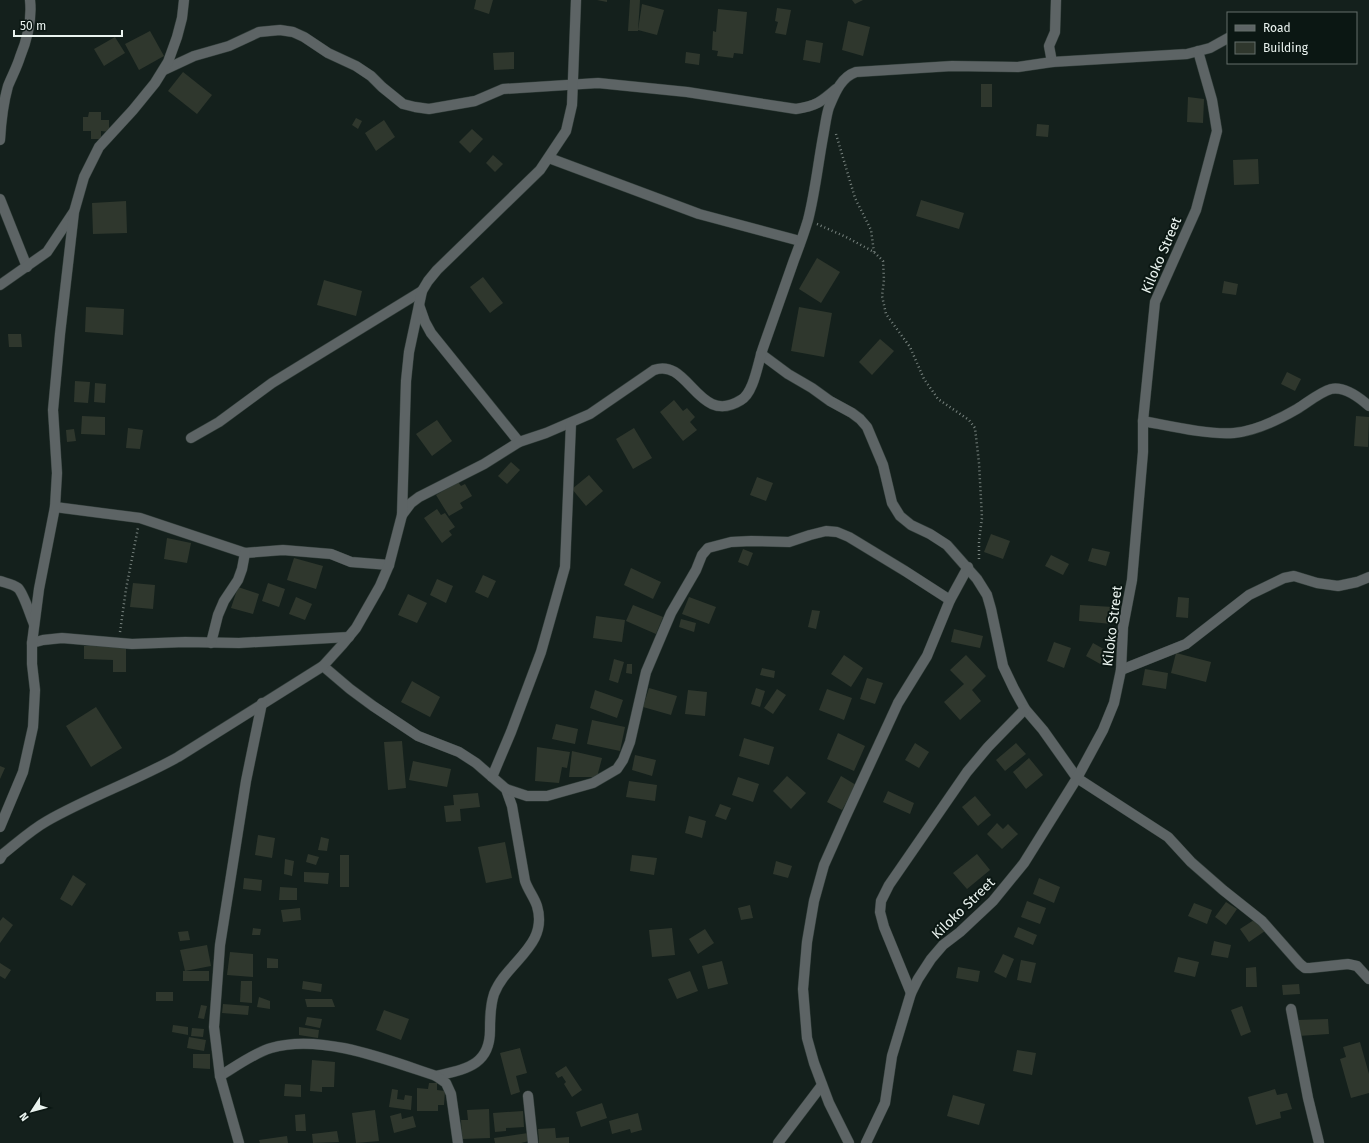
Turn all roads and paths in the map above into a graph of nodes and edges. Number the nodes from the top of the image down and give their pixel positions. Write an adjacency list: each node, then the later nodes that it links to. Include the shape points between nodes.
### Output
1 (30, 0): 12 (street, via 30,21 21,56 4,102)
2 (184, 0): 8 (street, via 178,37)
3 (576, 0): 9 (street)
4 (1056, 0): 7 (street, via 1055,32 1050,46)
5 (1227, 39): 6 (street)
6 (1198, 51): 7 (street, via 1187,54); 25 (street, Kiloko Street, via 1212,100 1217,131 1196,210 1156,302)
7 (1052, 62): 10 (street, via 1018,67 952,66 856,72 846,77)
8 (164, 70): 9 (street, via 259,32 280,30 304,37 328,53 356,66 403,104 415,107 429,109 475,101 503,89); 15 (street, via 133,110 99,147 84,177)
9 (573, 85): 10 (street, via 598,83 796,109 820,103); 13 (street, via 572,105 566,131)
10 (838, 87): 16 (street, via 829,109)
11 (835, 131): 18 (path, via 854,198 871,230)
12 (0, 140)
13 (549, 158): 17 (street, via 699,214); 21 (street, via 515,196 437,270)
14 (0, 200): 19 (street)
15 (74, 212): 19 (street, via 47,252); 29 (street, via 53,410 57,473)
16 (808, 220): 17 (street); 18 (path)
17 (800, 241): 23 (street)
18 (874, 252): 34 (path, via 883,261 882,296 886,314 910,346 924,379 938,399 969,420 975,428 982,518)
19 (27, 267): 20 (street)
20 (0, 285)
21 (422, 291): 22 (street); 27 (street, via 272,383 219,422)
22 (419, 304): 28 (street, via 431,333); 30 (street, via 406,382)
23 (761, 354): 26 (street, via 748,392 735,404 716,406 703,399 675,371 661,367 590,414); 35 (street, via 860,419 867,427 883,465 892,502 900,516 947,545)
24 (1369, 406): 25 (street, via 1346,390 1332,389 1266,424 1234,433 1209,432)
25 (1143, 421): 45 (street, Kiloko Street, via 1143,452 1132,580 1124,627)
26 (571, 423): 28 (street); 48 (street, via 565,566 541,652)
27 (191, 438)
28 (519, 442): 30 (street, via 484,464 419,497)
29 (55, 507): 31 (street); 39 (street)
30 (402, 515): 33 (street)
31 (140, 518): 32 (street); 41 (path)
32 (245, 553): 33 (street, via 283,550 331,554 351,562); 43 (street, via 238,580 218,615)
33 (389, 565): 40 (street, via 369,607)
34 (980, 566)
35 (968, 567): 38 (street); 47 (street, via 987,595 1003,666)
36 (1369, 577): 45 (street, via 1338,586 1294,576 1284,578 1249,595 1186,644)
37 (0, 581): 39 (street, via 19,589)
38 (950, 600): 50 (street, via 837,532 826,531 789,542 731,542 708,548 671,613 646,672 630,742 617,769 593,783 547,796 527,796); 58 (street, via 927,656 898,703 824,865 814,901 803,989 807,1038)
39 (34, 624): 42 (street)
40 (349, 637): 43 (street); 44 (street)
41 (119, 642): 42 (street, via 62,638); 43 (street)
42 (32, 643): 51 (street, via 35,696 33,727 23,772)
43 (211, 643)
44 (323, 666): 46 (street); 48 (street, via 350,689 418,736 459,752)
45 (1121, 670): 49 (street, Kiloko Street, via 1114,703 1103,730)
46 (262, 704): 52 (street, via 158,768 45,822); 56 (street, via 246,782 220,945 214,1027)
47 (1025, 709): 49 (street); 54 (street, via 967,772 889,885 882,901 880,912 884,927)
48 (492, 777): 50 (street)
49 (1077, 778): 53 (street, via 1168,837 1191,862 1262,921 1305,968 1348,964 1357,966); 54 (street, Kiloko Street, via 1024,863 993,901 931,958)
50 (506, 789): 57 (street, via 512,806 525,881 537,905 539,926 528,950 512,966 494,994 490,1010 490,1036 483,1057 466,1069)
51 (0, 826)
52 (1, 856)
53 (1369, 979)
54 (911, 992): 65 (street, Kiloko Street, via 892,1056 885,1103)
55 (1291, 1009): 66 (street)
56 (220, 1076): 57 (street, via 270,1048 296,1044 344,1048); 60 (street)
57 (436, 1076): 61 (street, via 446,1083 451,1094)
58 (822, 1084): 63 (street); 64 (street)
59 (528, 1096): 62 (street)
60 (239, 1143)
61 (458, 1143)
62 (533, 1143)
63 (778, 1143)
64 (849, 1143)
65 (866, 1143)
66 (1319, 1143)

